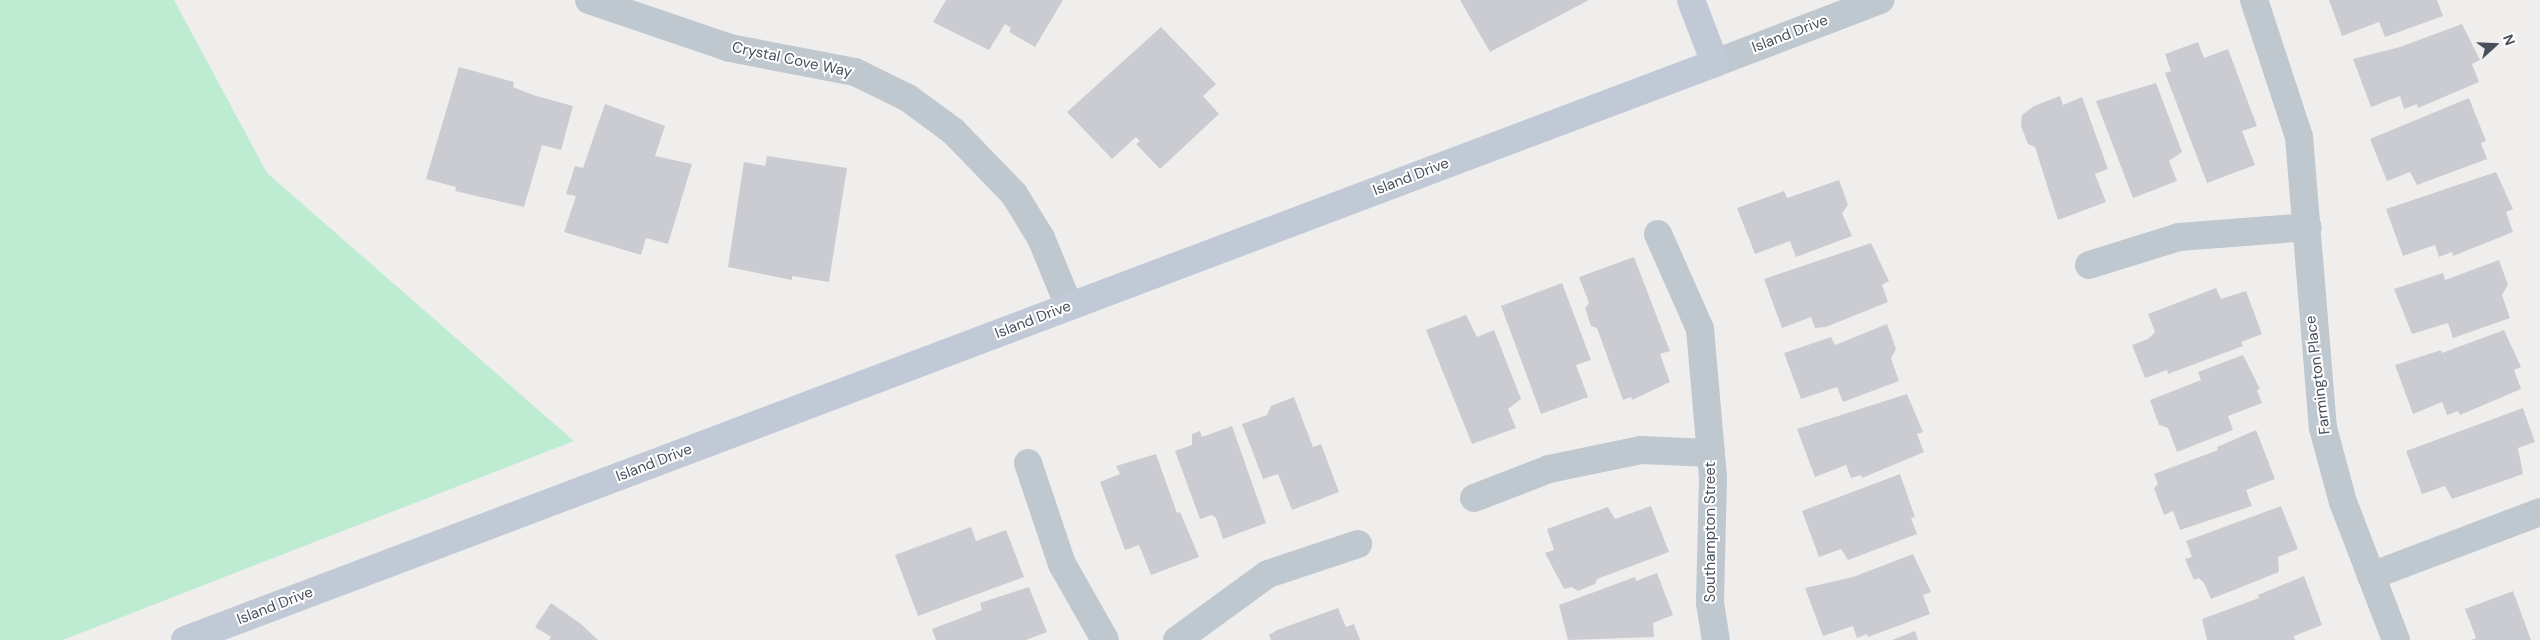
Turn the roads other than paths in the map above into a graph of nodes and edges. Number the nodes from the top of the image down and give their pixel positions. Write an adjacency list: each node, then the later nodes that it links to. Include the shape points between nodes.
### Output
1 (589, 0): 9 (street, Crystal Cove Way, via 730,48 855,72 908,98 952,131 1014,194 1041,238)
2 (1691, 0): 5 (street)
3 (1880, 0): 5 (street, Island Drive)
4 (2254, 0): 6 (street, Farmington Place, via 2299,138)
5 (1715, 62): 9 (street, Island Drive)
6 (2308, 227): 8 (street, via 2179,237); 15 (street, Farmington Place, via 2311,310 2323,428 2343,502)
7 (1658, 234): 10 (street, Southampton Street, via 1700,329)
8 (2089, 265)
9 (1069, 306): 16 (street, Island Drive)
10 (1711, 454): 12 (street, Southampton Street, via 1641,450 1549,469); 19 (street, Southampton Street, via 1710,603)
11 (1028, 463): 17 (street, via 1062,564)
12 (1474, 498)
13 (2540, 512): 15 (street)
14 (1358, 544): 18 (street, via 1268,574)
15 (2371, 576): 20 (street, Farmington Place)
16 (185, 640)
17 (1105, 640)
18 (1177, 640)
19 (1716, 640)
20 (2396, 640)

